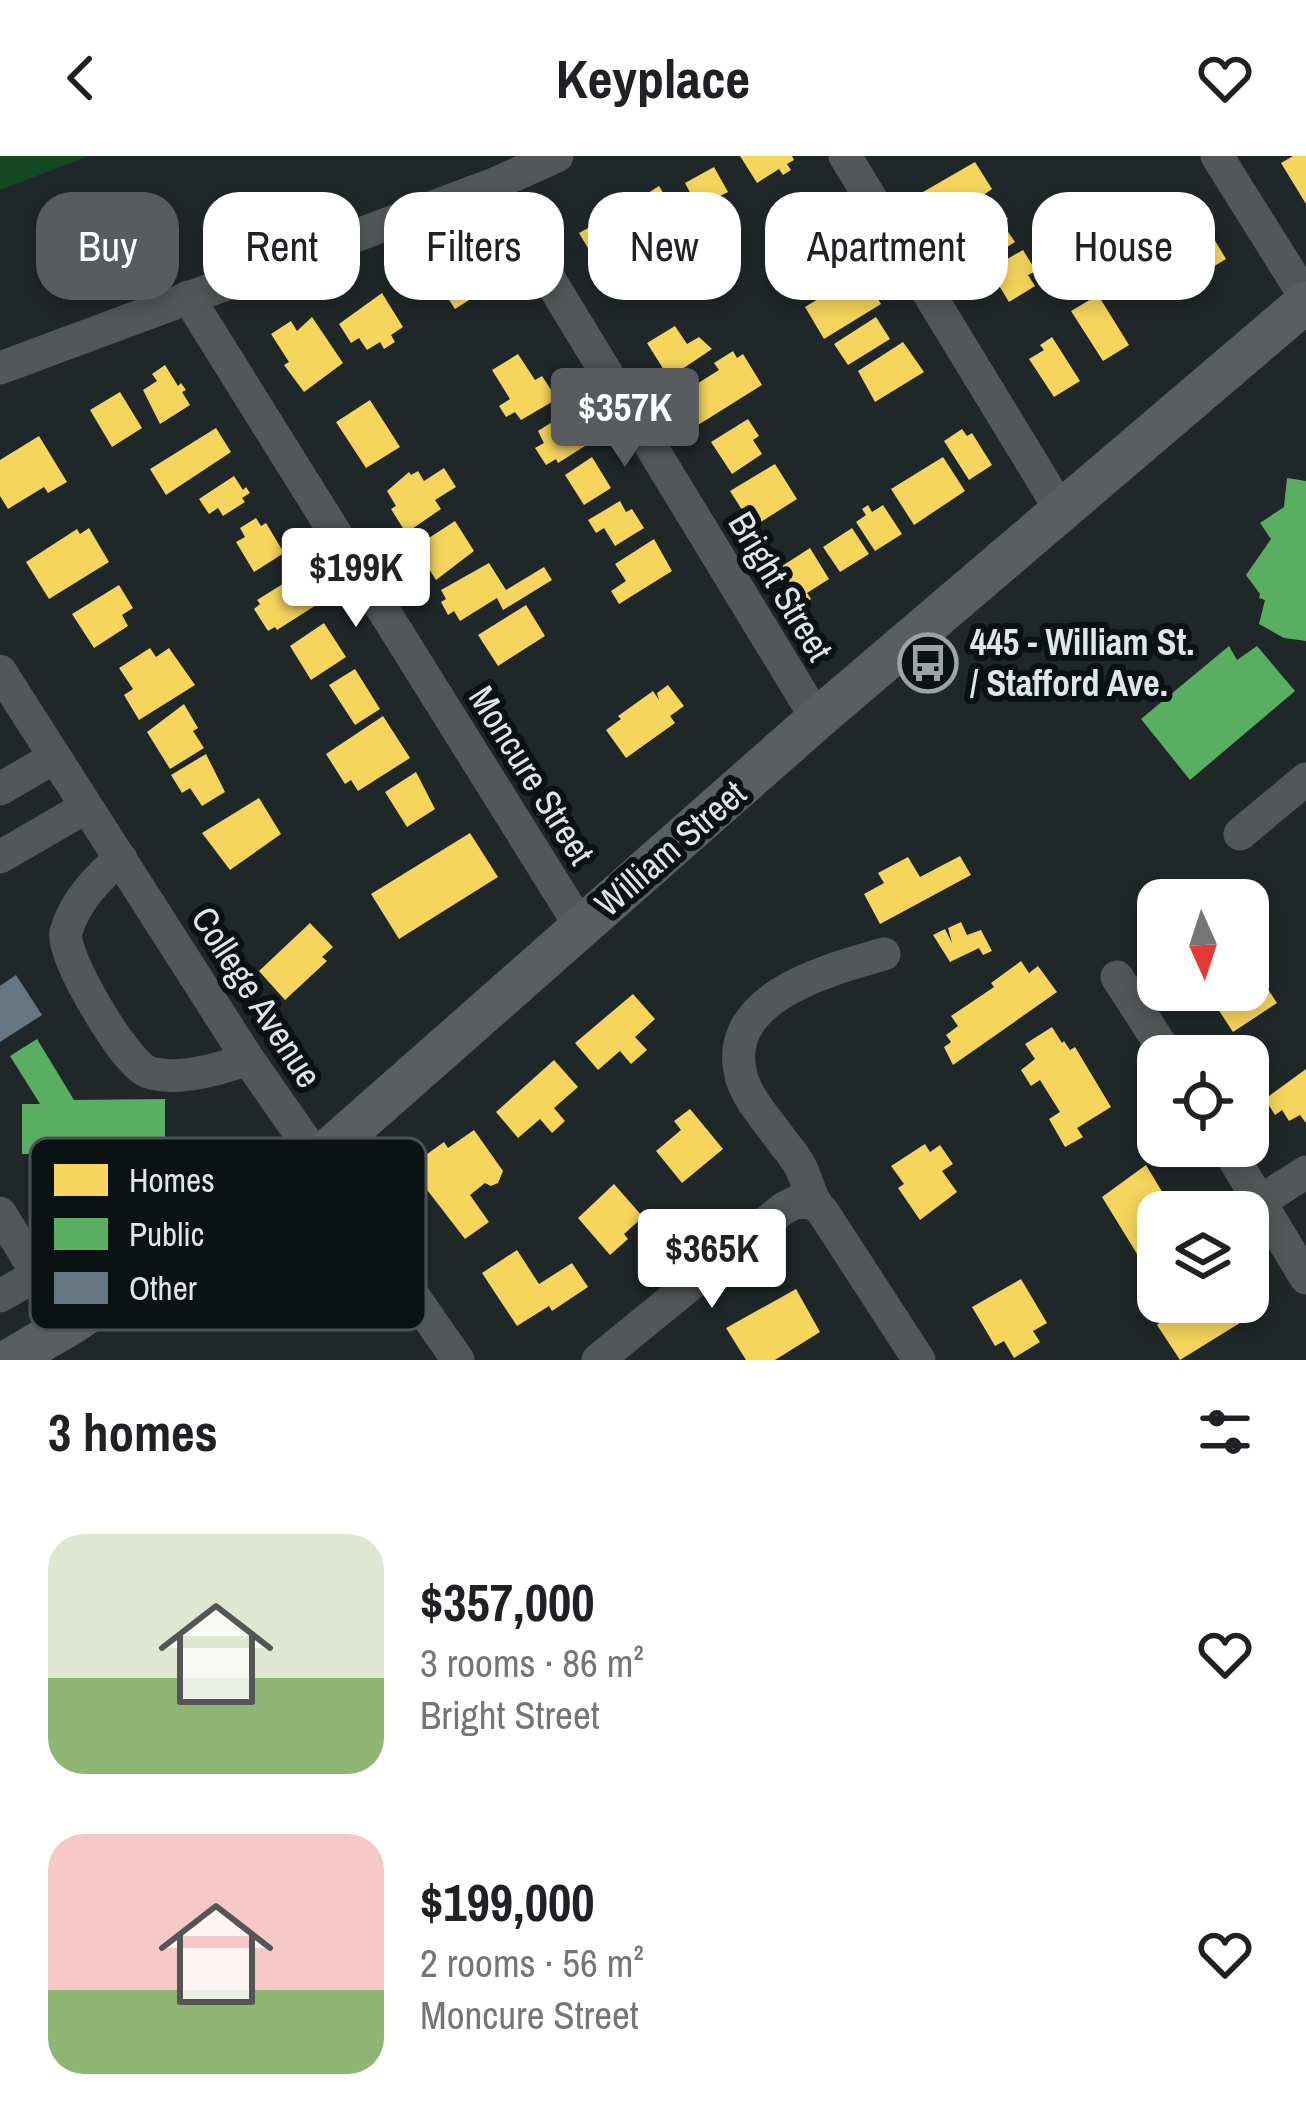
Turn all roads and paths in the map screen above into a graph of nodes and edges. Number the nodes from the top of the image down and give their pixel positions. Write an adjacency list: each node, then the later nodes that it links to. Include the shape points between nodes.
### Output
1 (557, 156): 4 (street)
2 (845, 156): 8 (street)
3 (1217, 156): 6 (street)
4 (492, 185): 5 (street); 10 (street, Bright Street)
5 (188, 297): 7 (street); 18 (street, Moncure Street)
6 (1306, 300): 8 (main road, William Street)
7 (0, 368)
8 (1061, 512): 10 (main road, William Street)
9 (0, 670): 11 (street, College Avenue)
10 (817, 719): 18 (main road, William Street)
11 (55, 757): 13 (street); 14 (street, College Avenue)
12 (1306, 779): 15 (street)
13 (0, 789)
14 (86, 807): 16 (street); 17 (street, College Avenue)
15 (1240, 834)
16 (0, 857)
17 (121, 859): 22 (street, College Avenue); 22 (street, via 97,877 66,932 70,960 100,1012 148,1073 217,1070)
18 (581, 927): 24 (main road, William Street)
19 (884, 954): 27 (street, via 838,967 762,1006 741,1041 743,1082 799,1164)
20 (1118, 977): 21 (street)
21 (1155, 1035)
22 (248, 1059): 23 (street, College Avenue)
23 (303, 1138)
24 (342, 1138)
25 (1306, 1172): 26 (street)
26 (1269, 1196)
27 (813, 1203): 38 (street, via 784,1208); 39 (street)
28 (0, 1213): 30 (street)
29 (1269, 1215): 31 (street)
30 (30, 1263)
31 (1306, 1277)
32 (30, 1279): 33 (street)
33 (0, 1296)
34 (426, 1314): 37 (street, College Avenue)
35 (60, 1330): 36 (main road, William Street)
36 (9, 1360)
37 (458, 1360)
38 (598, 1360)
39 (919, 1360)

